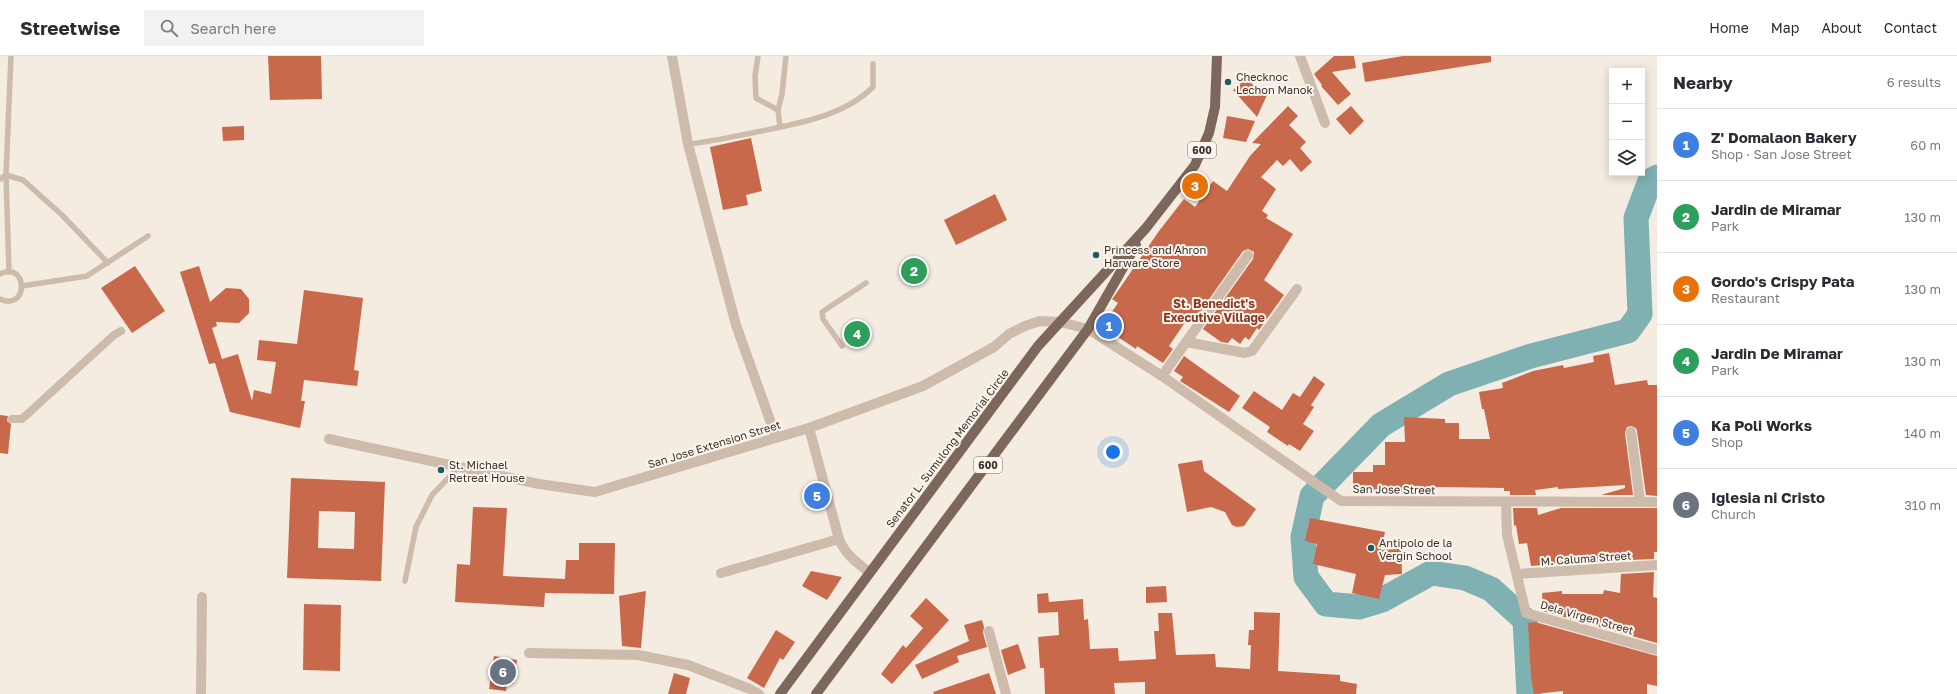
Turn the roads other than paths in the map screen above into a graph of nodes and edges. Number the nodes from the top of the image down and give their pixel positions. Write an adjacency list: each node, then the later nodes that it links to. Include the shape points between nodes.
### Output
1 (11, 56): 12 (lane)
2 (672, 56): 11 (street)
3 (758, 56): 8 (lane, via 755,76 756,98)
4 (786, 56): 8 (lane)
5 (1217, 56): 14 (main road, Senator L. Sumulong Memorial Circle / 600, via 1216,95 1210,133 1195,165)
6 (1300, 56): 9 (street)
7 (873, 64): 10 (lane, via 873,87 865,95 832,113)
8 (778, 110): 10 (lane)
9 (1325, 123)
10 (780, 127): 11 (lane)
11 (688, 144): 33 (street, via 736,324)
12 (6, 175): 13 (lane); 17 (lane, via 23,180 62,215); 18 (lane)
13 (0, 180)
14 (1146, 228): 24 (main road, Senator L. Sumulong Memorial Circle / 600); 25 (main road, Senator L. Sumulong Memorial Circle / 600)
15 (148, 236): 17 (lane)
16 (1248, 255): 27 (street)
17 (108, 263): 21 (lane, via 87,276)
18 (9, 272): 19 (lane); 21 (lane, via 17,275)
19 (0, 274)
20 (866, 283): 28 (lane, via 822,312 823,319)
21 (22, 286): 23 (lane, via 18,297 11,301)
22 (1297, 289): 27 (street, via 1252,351 1245,353)
23 (0, 299)
24 (1060, 322): 25 (street, San Jose Extension Street); 31 (street, San Jose Extension Street, via 1040,321 1025,326 994,347 923,386); 41 (main road, Senator L. Sumulong Memorial Circle / 600, via 1038,346)
25 (1088, 329): 29 (street, San Jose Street); 52 (main road, Senator L. Sumulong Memorial Circle / 600)
26 (122, 331): 30 (street, via 114,335 22,419)
27 (1186, 342): 29 (street)
28 (842, 346)
29 (1162, 376): 37 (street, San Jose Street, via 1341,500)
30 (12, 418)
31 (809, 428): 33 (street, San Jose Extension Street); 39 (street)
32 (1631, 432): 36 (street)
33 (776, 437): 35 (street, San Jose Extension Street, via 595,492 539,484)
34 (329, 439): 35 (street, San Jose Extension Street)
35 (459, 467): 44 (lane, via 432,495 416,527)
36 (1640, 501): 37 (street, San Jose Street); 38 (street, San Jose Street)
37 (1506, 502): 43 (street, Dela Virgen Street, via 1507,535)
38 (1657, 502)
39 (839, 539): 41 (street, via 843,549); 42 (street)
40 (1657, 565): 43 (street, M. Caluma Street)
41 (869, 572): 51 (main road, Senator L. Sumulong Memorial Circle / 600)
42 (721, 573)
43 (1517, 574): 47 (street, Dela Virgen Street, via 1526,613)
44 (405, 581)
45 (202, 596): 49 (street)
46 (989, 631): 53 (street)
47 (1657, 650)
48 (529, 653): 50 (street, via 638,656 688,666)
49 (201, 694)
50 (759, 694)
51 (780, 694)
52 (816, 694)
53 (1006, 694)

